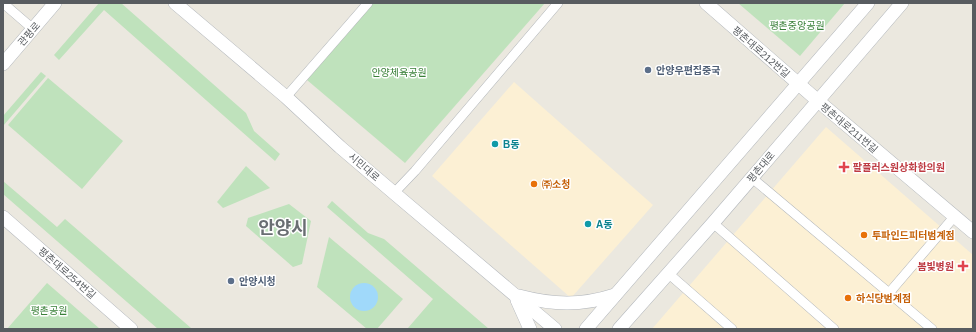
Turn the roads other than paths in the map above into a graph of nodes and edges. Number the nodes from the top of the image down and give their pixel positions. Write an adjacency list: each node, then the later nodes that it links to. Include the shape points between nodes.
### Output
1 (3, 3): 9 (street)
2 (55, 3): 9 (street, 관평로)
3 (175, 3): 12 (street, 시민대로)
4 (368, 3): 12 (street)
5 (558, 3): 15 (street)
6 (706, 3): 11 (street, 평촌대로212번길)
7 (868, 3): 11 (street)
8 (902, 3): 13 (street, 평촌대로)
9 (33, 29): 10 (street, 관평로)
10 (3, 64)
11 (799, 84): 13 (street, 평촌대로212번길); 23 (street)
12 (286, 97): 15 (street, 시민대로)
13 (817, 100): 14 (street, 평촌대로); 16 (street, 평촌대로211번길)
14 (752, 178): 18 (street, 평촌대로); 21 (street)
15 (394, 193): 22 (street, 시민대로)
16 (954, 217): 19 (street, 평촌대로211번길); 21 (street)
17 (3, 218): 25 (street, 평촌대로254번길)
18 (713, 223): 20 (street, 평촌대로); 32 (street)
19 (973, 232)
20 (669, 274): 24 (street, 평촌대로); 31 (street)
21 (889, 293): 33 (street)
22 (515, 295): 23 (street, via 541,302 578,303); 26 (street); 27 (street, 시민대로)
23 (615, 295): 28 (street)
24 (635, 312): 29 (street, 평촌대로); 30 (street)
25 (131, 329)
26 (530, 329)
27 (555, 329)
28 (586, 329)
29 (619, 329)
30 (631, 329)
31 (732, 329)
32 (834, 329)
33 (932, 329)

